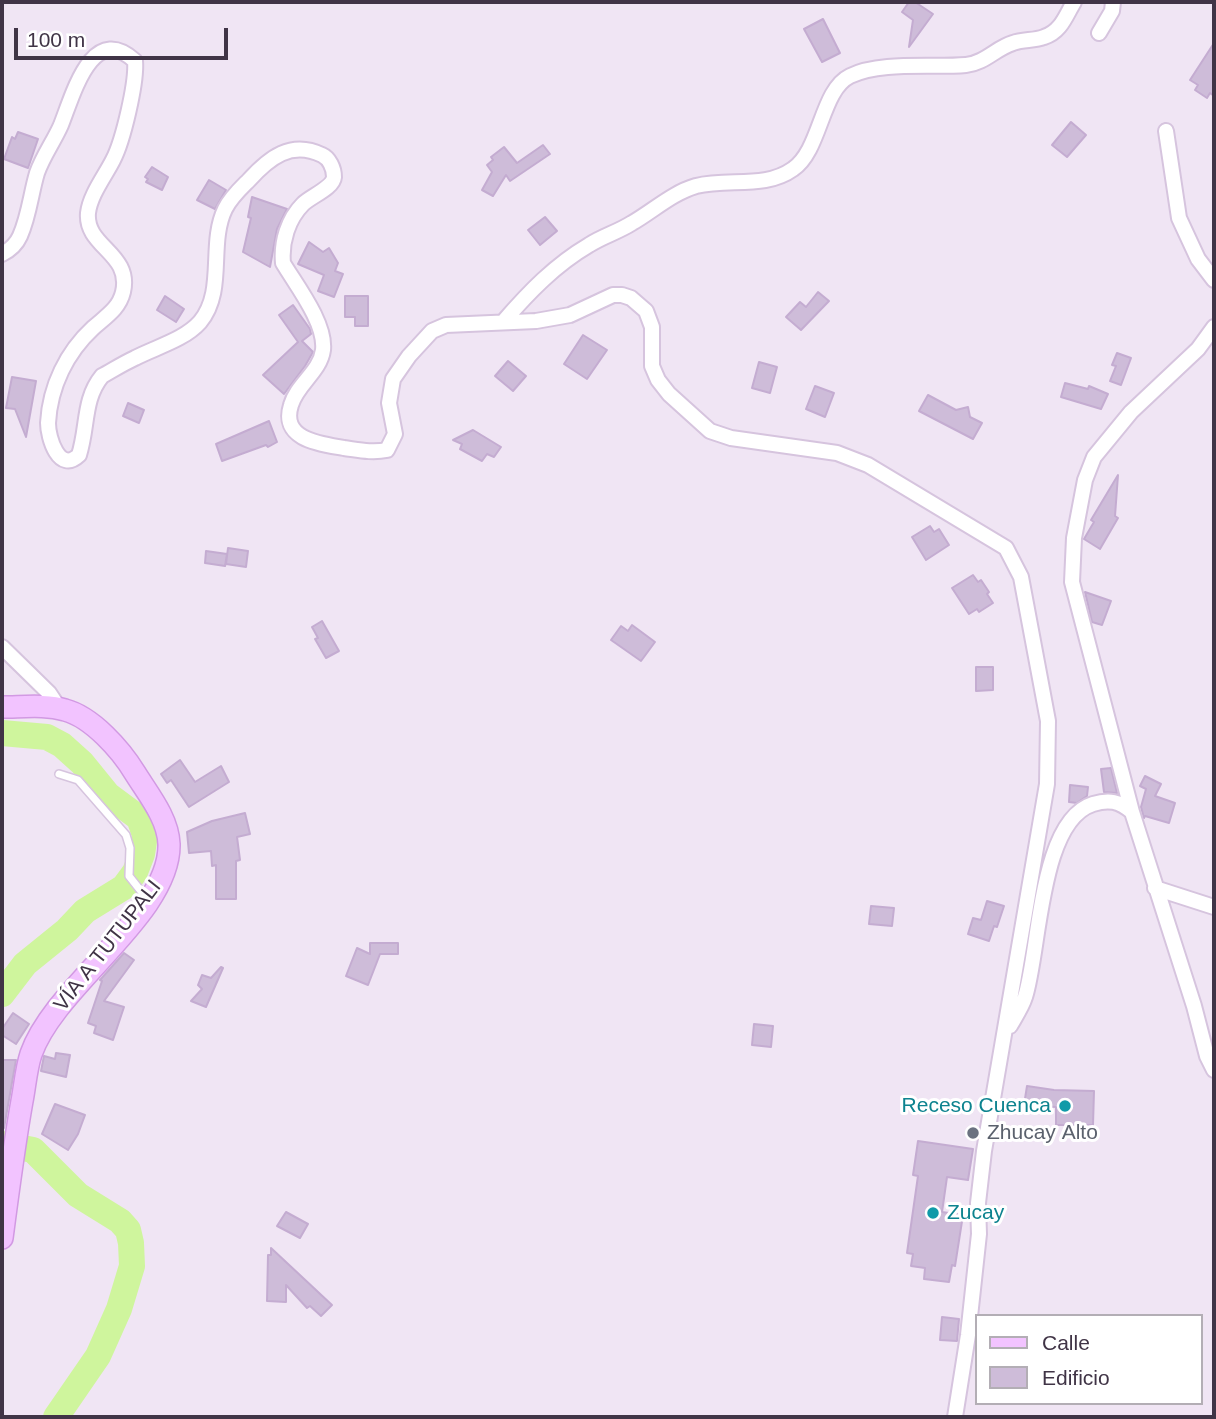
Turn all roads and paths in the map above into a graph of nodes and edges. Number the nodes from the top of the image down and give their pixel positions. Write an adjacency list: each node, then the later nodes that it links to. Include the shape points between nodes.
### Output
1 (1074, 2): 7 (street, via 1054,32 1007,45 979,62 876,70 848,77 796,167 771,181 694,187 664,201 547,274)
2 (1113, 2): 3 (street)
3 (1099, 33)
4 (1166, 131): 6 (street, via 1179,218 1198,259)
5 (2, 254): 7 (street, via 11,250 20,236 38,172 82,72 105,49 118,49 135,61 135,83 115,156 88,211 92,232 123,271 123,292 118,305 73,349 53,392 48,433 60,457 75,459 79,454 88,400 102,376 187,333 204,316 210,305 225,210 260,167 294,148 325,156 334,177 297,211 282,253 323,341 319,361 294,396 290,411 295,430 310,443 387,450 395,434 389,403 393,379 419,344 446,325)
6 (1214, 280)
7 (503, 323): 17 (street, via 570,315 613,295 631,298 649,317 652,366 658,380 710,431 837,453 868,465 1006,548 1021,577 1048,721 1047,784)
8 (1214, 327): 13 (street, via 1094,457 1074,538 1072,582)
9 (2, 647): 11 (street)
10 (2, 707): 11 (street, VÍA A TUTUPALI)
11 (59, 708): 15 (street, VÍA A TUTUPALI, via 100,730 128,761 159,812 169,843 167,869)
12 (59, 774): 15 (lane, via 78,780 126,835 129,876)
13 (1132, 812): 14 (street); 17 (street, via 1121,803 1104,801 1085,807 1058,840 1042,895 1025,1000)
14 (1154, 888): 16 (street); 18 (street)
15 (146, 898): 19 (street, VÍA A TUTUPALI, via 124,933 75,986 31,1055)
16 (1214, 907)
17 (1004, 1036): 20 (street, via 984,1151 968,1335)
18 (1214, 1069)
19 (2, 1238)
20 (955, 1417)

